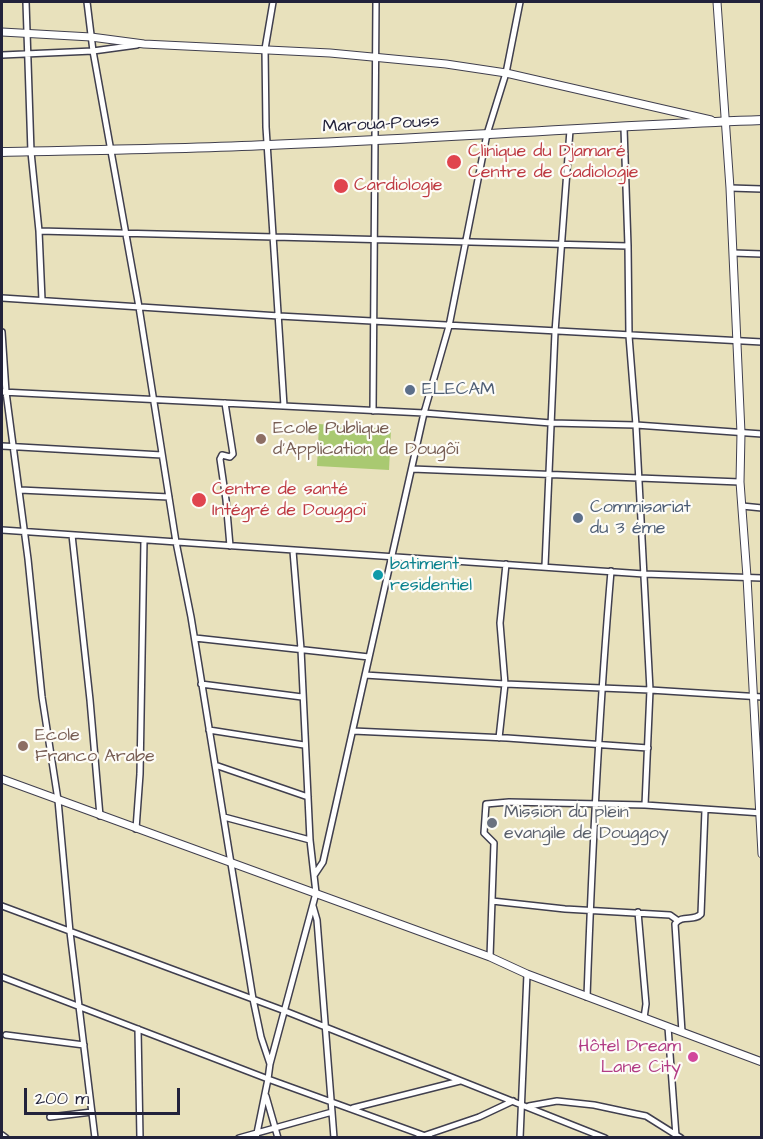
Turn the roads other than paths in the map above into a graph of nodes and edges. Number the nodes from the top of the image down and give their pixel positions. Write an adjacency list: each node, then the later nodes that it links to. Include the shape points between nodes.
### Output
1 (26, 2): 8 (street)
2 (87, 2): 9 (street)
3 (273, 2): 11 (street)
4 (376, 2): 15 (street)
5 (520, 2): 16 (street)
6 (717, 2): 19 (street)
7 (2, 32): 8 (street)
8 (27, 35): 9 (street); 13 (street)
9 (92, 37): 10 (street); 12 (street)
10 (144, 44): 11 (street); 12 (street)
11 (265, 49): 15 (street); 24 (street)
12 (93, 51): 13 (street); 25 (street)
13 (28, 53): 14 (street); 27 (street)
14 (2, 55)
15 (375, 57): 16 (street); 23 (street)
16 (506, 73): 17 (street); 22 (street)
17 (713, 120): 19 (main road, Maroua-Pouss); 20 (main road, Maroua-Pouss)
18 (762, 120): 19 (main road, Maroua-Pouss)
19 (725, 121): 28 (street)
20 (624, 128): 21 (main road, Maroua-Pouss); 36 (street)
21 (570, 130): 22 (main road, Maroua-Pouss); 35 (street)
22 (488, 134): 23 (main road, Maroua-Pouss); 34 (street)
23 (374, 140): 24 (main road, Maroua-Pouss); 33 (street)
24 (267, 145): 25 (main road, Maroua-Pouss); 32 (street)
25 (111, 150): 27 (main road, Maroua-Pouss); 31 (street)
26 (2, 152): 27 (main road, Maroua-Pouss)
27 (31, 152): 30 (street)
28 (730, 188): 29 (street); 37 (street)
29 (762, 189)
30 (39, 231): 31 (street); 40 (street)
31 (126, 232): 32 (street); 41 (street)
32 (272, 237): 33 (street); 42 (street)
33 (374, 239): 34 (street); 43 (street)
34 (466, 242): 35 (street); 44 (street)
35 (560, 246): 36 (street); 46 (street)
36 (628, 246): 47 (street)
37 (733, 253): 38 (street); 48 (street)
38 (762, 254)
39 (2, 298): 40 (street)
40 (42, 300): 41 (street)
41 (139, 307): 42 (street); 51 (street)
42 (279, 316): 43 (street); 53 (street)
43 (375, 322): 44 (street); 54 (street)
44 (448, 326): 46 (street); 55 (street)
45 (2, 332): 50 (street)
46 (555, 332): 47 (street); 56 (street)
47 (629, 336): 48 (street); 57 (street)
48 (736, 340): 49 (street); 58 (street)
49 (762, 342)
50 (4, 392): 51 (street); 61 (street)
51 (154, 399): 52 (street); 62 (street)
52 (225, 404): 53 (street); 76 (street, via 233,454 222,455 220,459)
53 (284, 406): 54 (street)
54 (373, 411): 55 (street)
55 (424, 413): 56 (street); 63 (street)
56 (551, 423): 57 (street); 64 (street)
57 (636, 425): 58 (street); 65 (street)
58 (741, 433): 59 (street); 66 (street)
59 (762, 434)
60 (2, 446): 61 (street)
61 (15, 447): 62 (street); 67 (street)
62 (162, 455): 68 (street)
63 (412, 469): 64 (street); 78 (street)
64 (549, 474): 65 (street); 80 (street)
65 (639, 478): 66 (street); 82 (street)
66 (740, 482): 69 (street)
67 (20, 490): 68 (street); 72 (street)
68 (169, 497): 75 (street)
69 (742, 506): 70 (street); 83 (street)
70 (762, 508)
71 (2, 531): 72 (street)
72 (24, 532): 73 (street); 106 (street)
73 (72, 535): 74 (street); 111 (street)
74 (144, 540): 75 (street); 113 (street)
75 (176, 542): 76 (street); 85 (street)
76 (230, 546): 77 (street)
77 (293, 551): 78 (street); 86 (street)
78 (392, 557): 79 (street); 87 (street)
79 (506, 564): 80 (street); 90 (street, via 500,624)
80 (545, 566): 81 (street)
81 (611, 571): 82 (street); 91 (street)
82 (644, 574): 83 (street); 92 (street)
83 (747, 577): 84 (street); 93 (street)
84 (762, 578)
85 (195, 638): 86 (street); 89 (street)
86 (301, 649): 87 (street); 95 (street)
87 (369, 657): 88 (street)
88 (365, 675): 90 (street); 97 (street)
89 (201, 684): 95 (street); 96 (street)
90 (505, 684): 91 (street); 98 (street)
91 (602, 688): 92 (street); 100 (street)
92 (650, 690): 93 (street); 101 (street)
93 (753, 697): 94 (street); 102 (street)
94 (762, 697)
95 (302, 698): 99 (street)
96 (209, 730): 99 (street); 103 (street)
97 (353, 731): 98 (street); 117 (street, via 322,862)
98 (499, 738): 100 (street)
99 (304, 745): 105 (street)
100 (600, 745): 101 (street); 107 (street)
101 (648, 748): 108 (street)
102 (759, 754): 110 (street)
103 (215, 765): 105 (street); 112 (street)
104 (2, 779): 106 (street)
105 (308, 797): 114 (street)
106 (58, 800): 111 (street); 125 (street)
107 (596, 804): 108 (street); 119 (street, via 486,804 484,833 495,843); 122 (street)
108 (645, 806): 109 (street)
109 (705, 810): 110 (street); 124 (street, via 701,914)
110 (760, 813): 115 (street)
111 (100, 816): 113 (street)
112 (224, 817): 114 (street); 116 (street)
113 (136, 829): 116 (street)
114 (310, 840): 117 (street)
115 (762, 854)
116 (233, 863): 118 (street); 130 (street)
117 (315, 874): 118 (street)
118 (316, 892): 120 (street); 126 (street)
119 (492, 901): 122 (street); 126 (street)
120 (313, 904): 132 (street); 134 (street)
121 (2, 906): 125 (street)
122 (590, 910): 123 (street); 129 (street)
123 (638, 912): 124 (street, via 670,915); 133 (street)
124 (677, 920): 137 (street)
125 (70, 932): 130 (street); 131 (street)
126 (490, 957): 127 (street)
127 (527, 974): 129 (street); 147 (street)
128 (2, 977): 131 (street)
129 (587, 997): 133 (street)
130 (253, 999): 132 (street); 141 (street)
131 (80, 1007): 136 (street); 139 (street)
132 (285, 1011): 134 (street); 141 (street)
133 (644, 1018): 135 (street)
134 (326, 1027): 143 (street); 145 (street)
135 (668, 1027): 137 (street); 156 (street)
136 (138, 1029): 142 (street); 159 (street)
137 (682, 1032): 140 (street)
138 (6, 1035): 139 (street)
139 (84, 1046): 149 (street)
140 (762, 1062)
141 (270, 1064): 142 (street)
142 (268, 1079): 144 (street); 145 (street)
143 (462, 1081): 146 (street); 148 (street)
144 (265, 1093): 152 (street); 154 (street)
145 (332, 1101): 148 (street); 150 (street)
146 (513, 1101): 147 (street); 155 (street)
147 (525, 1106): 156 (street, via 553,1101 594,1105 642,1115); 164 (street); 165 (street)
148 (353, 1108): 155 (street)
149 (92, 1112): 151 (street); 158 (street)
150 (332, 1112): 152 (street); 162 (street)
151 (50, 1118)
152 (275, 1128): 154 (street); 161 (street)
153 (2, 1135): 157 (street)
154 (257, 1135): 160 (street)
155 (428, 1136): 163 (street)
156 (678, 1136)
157 (6, 1137)
158 (95, 1137)
159 (140, 1137)
160 (239, 1137)
161 (278, 1137)
162 (334, 1137)
163 (417, 1137)
164 (520, 1137)
165 (605, 1137)

